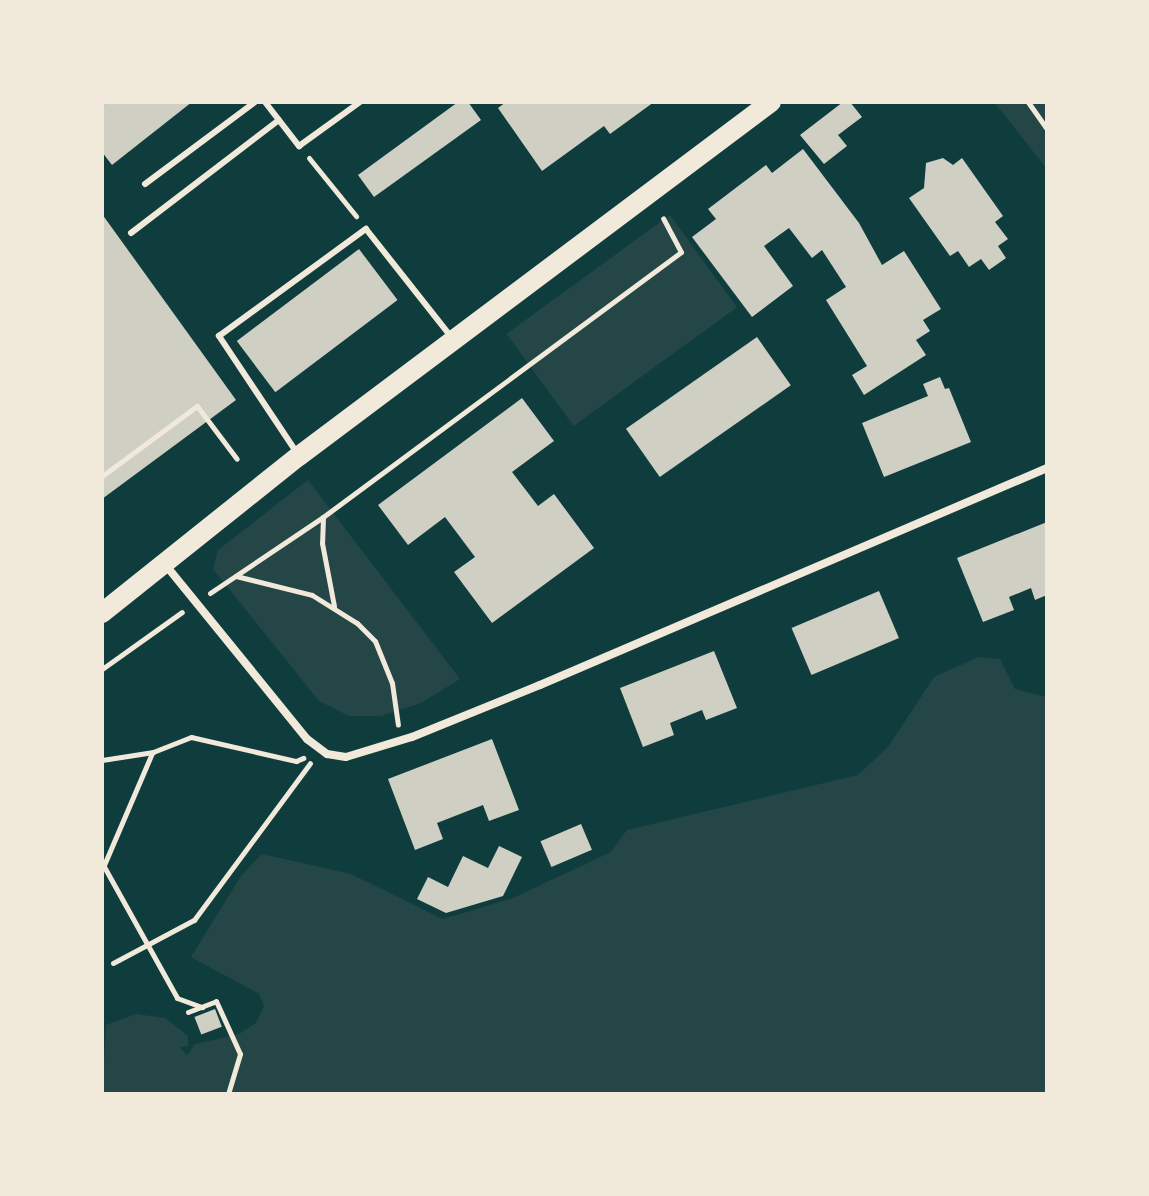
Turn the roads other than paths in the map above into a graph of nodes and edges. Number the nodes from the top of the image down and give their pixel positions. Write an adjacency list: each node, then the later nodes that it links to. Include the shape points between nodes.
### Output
1 (255, 102): 6 (lane)
2 (265, 102): 5 (lane)
3 (360, 102): 5 (lane, via 299,146)
4 (771, 102): 8 (main road)
5 (279, 120): 7 (lane)
6 (145, 184)
7 (131, 233)
8 (456, 343): 9 (main road); 9 (lane, via 366,229 219,336)
9 (299, 456): 11 (main road)
10 (1047, 468): 11 (street, via 400,742 339,757 320,750)
11 (164, 563): 12 (main road)
12 (102, 613)

